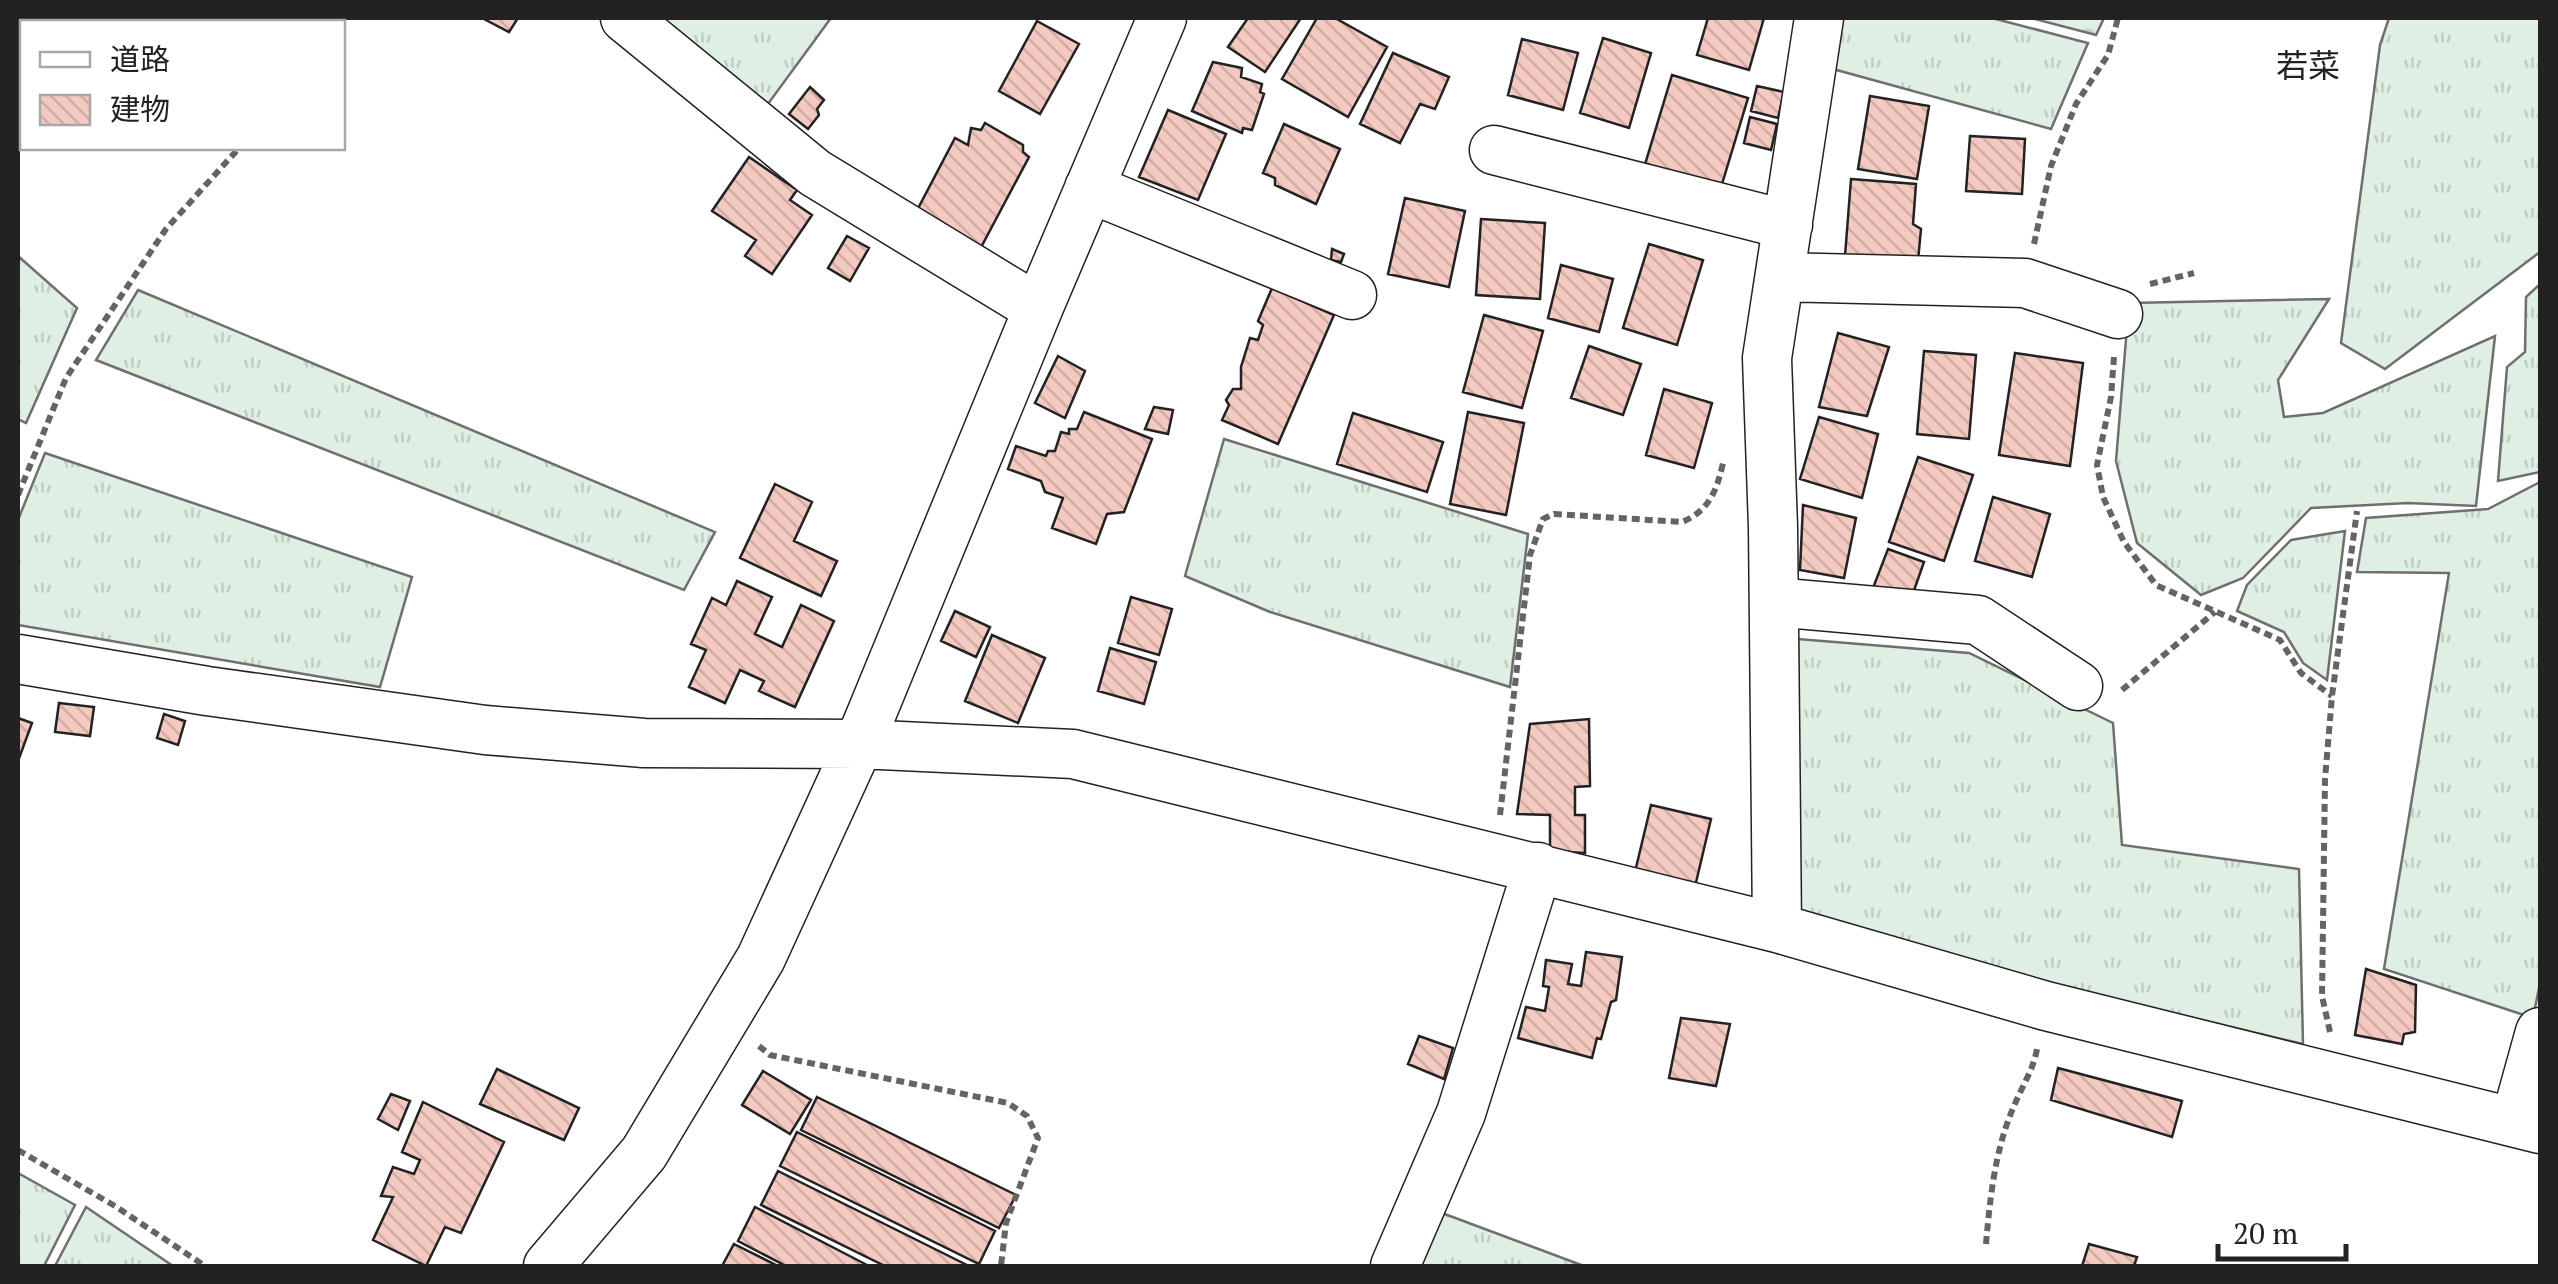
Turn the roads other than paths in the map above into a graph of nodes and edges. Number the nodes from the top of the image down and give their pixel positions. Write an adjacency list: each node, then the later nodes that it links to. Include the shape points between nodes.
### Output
1 (625, 18): 9 (street, via 815,172)
2 (1162, 18): 5 (street)
3 (1819, 18): 6 (street)
4 (1494, 150): 6 (street)
5 (1089, 188): 8 (street); 14 (street)
6 (1788, 225): 7 (street)
7 (1780, 278): 10 (street, via 2025,283); 11 (street, via 1767,358)
8 (1352, 295)
9 (1022, 298)
10 (2118, 314)
11 (1774, 602): 13 (street, via 1978,620); 16 (street)
12 (18, 659): 14 (street, via 484,730 644,743)
13 (2078, 686)
14 (859, 744): 15 (street, via 1073,754); 19 (street, via 761,958 644,1153)
15 (1517, 862): 16 (street); 20 (street, via 1460,1113)
16 (1777, 928): 18 (street, via 2046,1006)
17 (2540, 1032): 18 (street)
18 (2528, 1126)
19 (548, 1266)
20 (1395, 1266)

